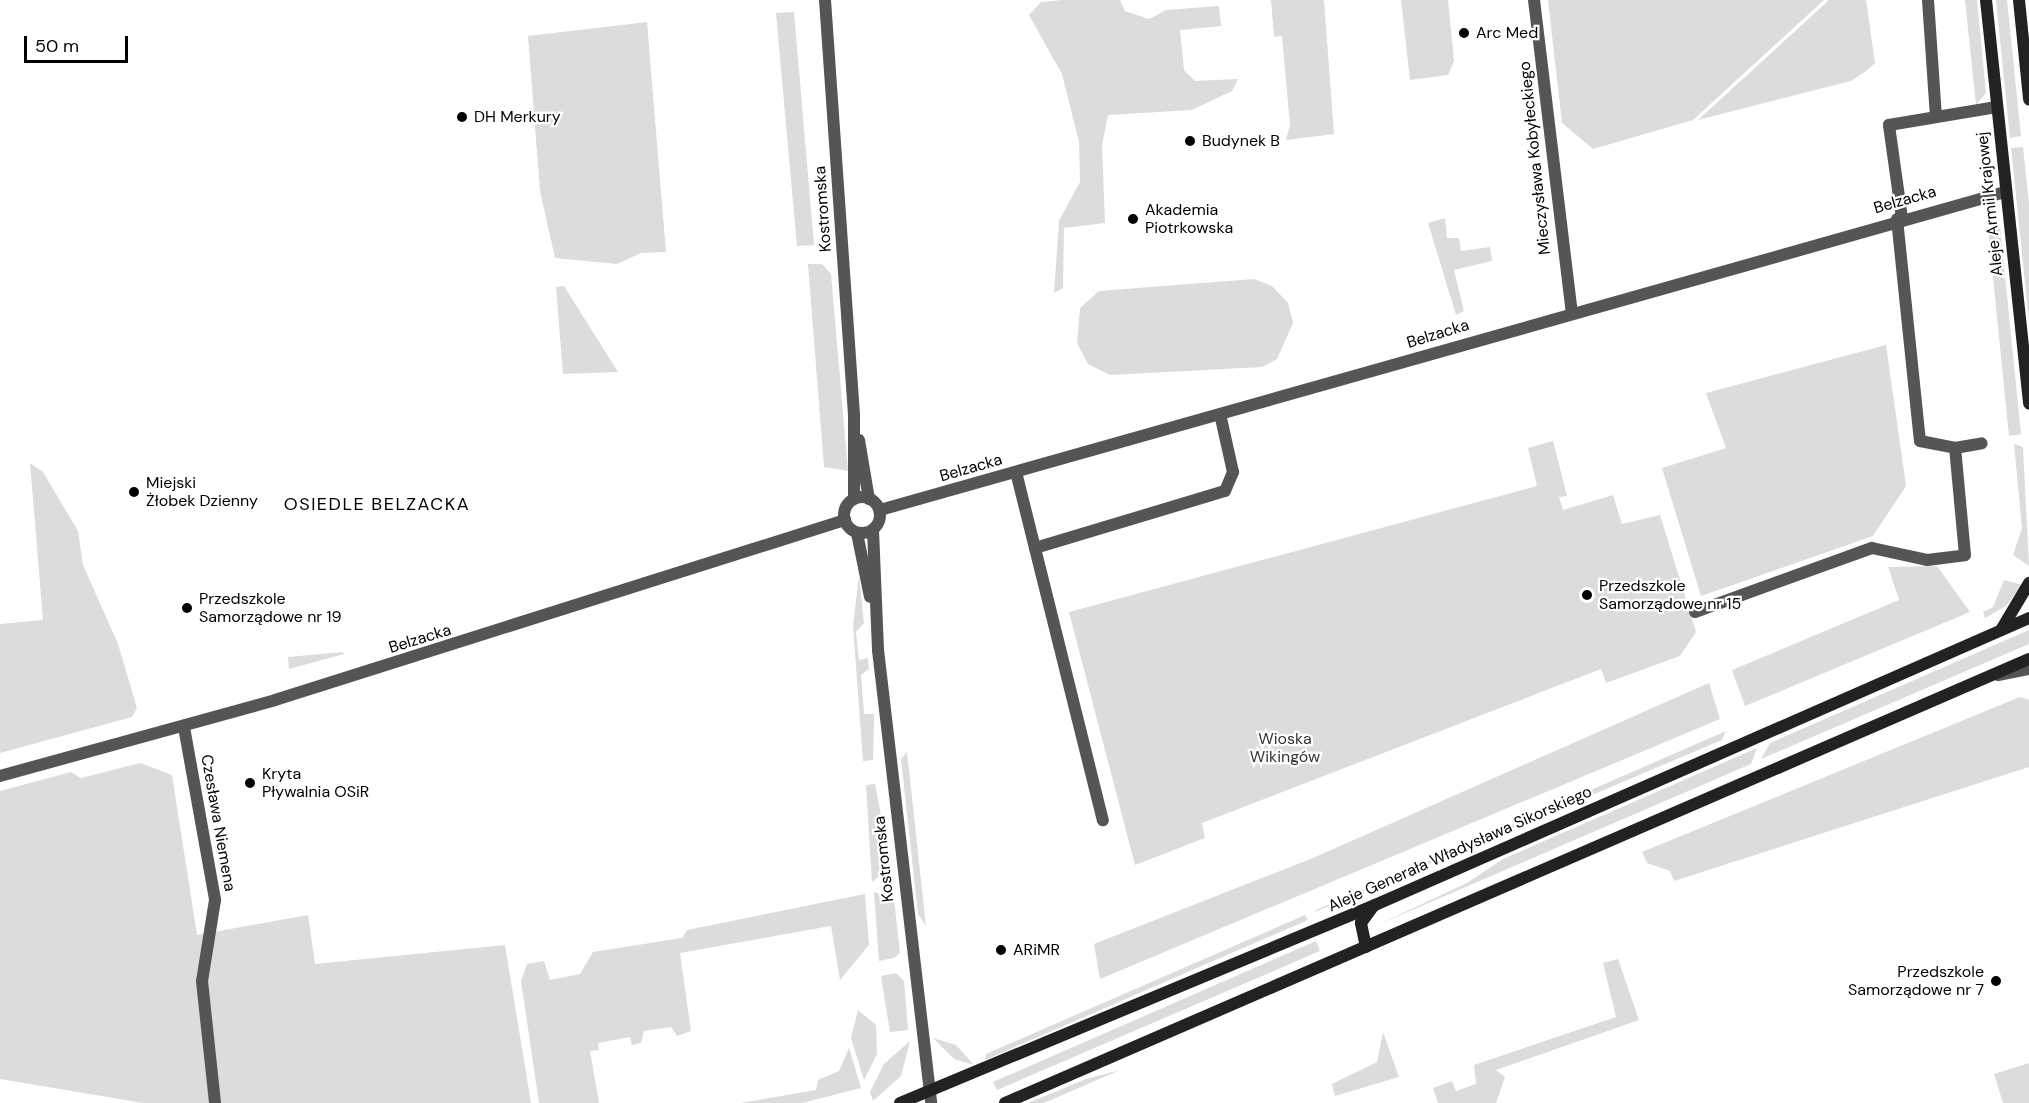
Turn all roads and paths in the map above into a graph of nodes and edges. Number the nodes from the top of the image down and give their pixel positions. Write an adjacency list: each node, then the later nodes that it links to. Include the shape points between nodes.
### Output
1 (825, 0): 14 (street, Kostromska)
2 (1534, 0): 11 (street, Mieczysława Kobyłeckiego, via 1560,239)
3 (1928, 0): 8 (street)
4 (1986, 0): 7 (main road, Aleje Armii Krajowej)
5 (2019, 0): 6 (main road)
6 (2029, 99)
7 (1997, 107): 8 (street); 9 (main road, Aleje Armii Krajowej)
8 (1936, 116): 10 (street, via 1889,124)
9 (2005, 192): 10 (street, Belzacka); 12 (main road, Aleje Armii Krajowej)
10 (1899, 218): 11 (street, Belzacka); 16 (street, via 1920,441)
11 (1572, 312): 13 (street, Belzacka)
12 (2029, 404)
13 (1220, 414): 17 (street, Belzacka); 24 (street, via 1233,472 1225,491)
14 (854, 415): 18 (street, Kostromska); 19 (street, Kostromska)
15 (1982, 443): 16 (street)
16 (1955, 448): 27 (street, via 1965,555 1927,560 1872,548)
17 (1016, 472): 20 (street, Belzacka); 24 (street)
18 (870, 499): 19 (street); 20 (street)
19 (854, 500): 21 (street)
20 (880, 510): 22 (street)
21 (845, 520): 23 (street); 33 (street, Belzacka)
22 (873, 530): 23 (street); 26 (street, Kostromska)
23 (857, 533): 26 (street, Kostromska)
24 (1035, 548): 35 (street)
25 (2029, 583): 29 (main road)
26 (874, 610): 38 (street, Kostromska)
27 (1695, 612)
28 (2029, 618): 29 (main road, Aleje Generała Władysława Sikorskiego)
29 (2001, 630): 36 (main road, Aleje Generała Władysława Sikorskiego)
30 (2029, 658): 32 (main road)
31 (2029, 669): 32 (street)
32 (1988, 677): 37 (main road)
33 (184, 727): 34 (street, Belzacka); 39 (street, Czesława Niemena, via 215,900 202,981)
34 (0, 776)
35 (1103, 820)
36 (1376, 905): 37 (main road, via 1361,923); 38 (main road, Aleje Generała Władysława Sikorskiego)
37 (1366, 947): 41 (main road)
38 (930, 1098): 40 (main road, Aleje Generała Władysława Sikorskiego)
39 (215, 1103)
40 (900, 1103)
41 (1005, 1103)

